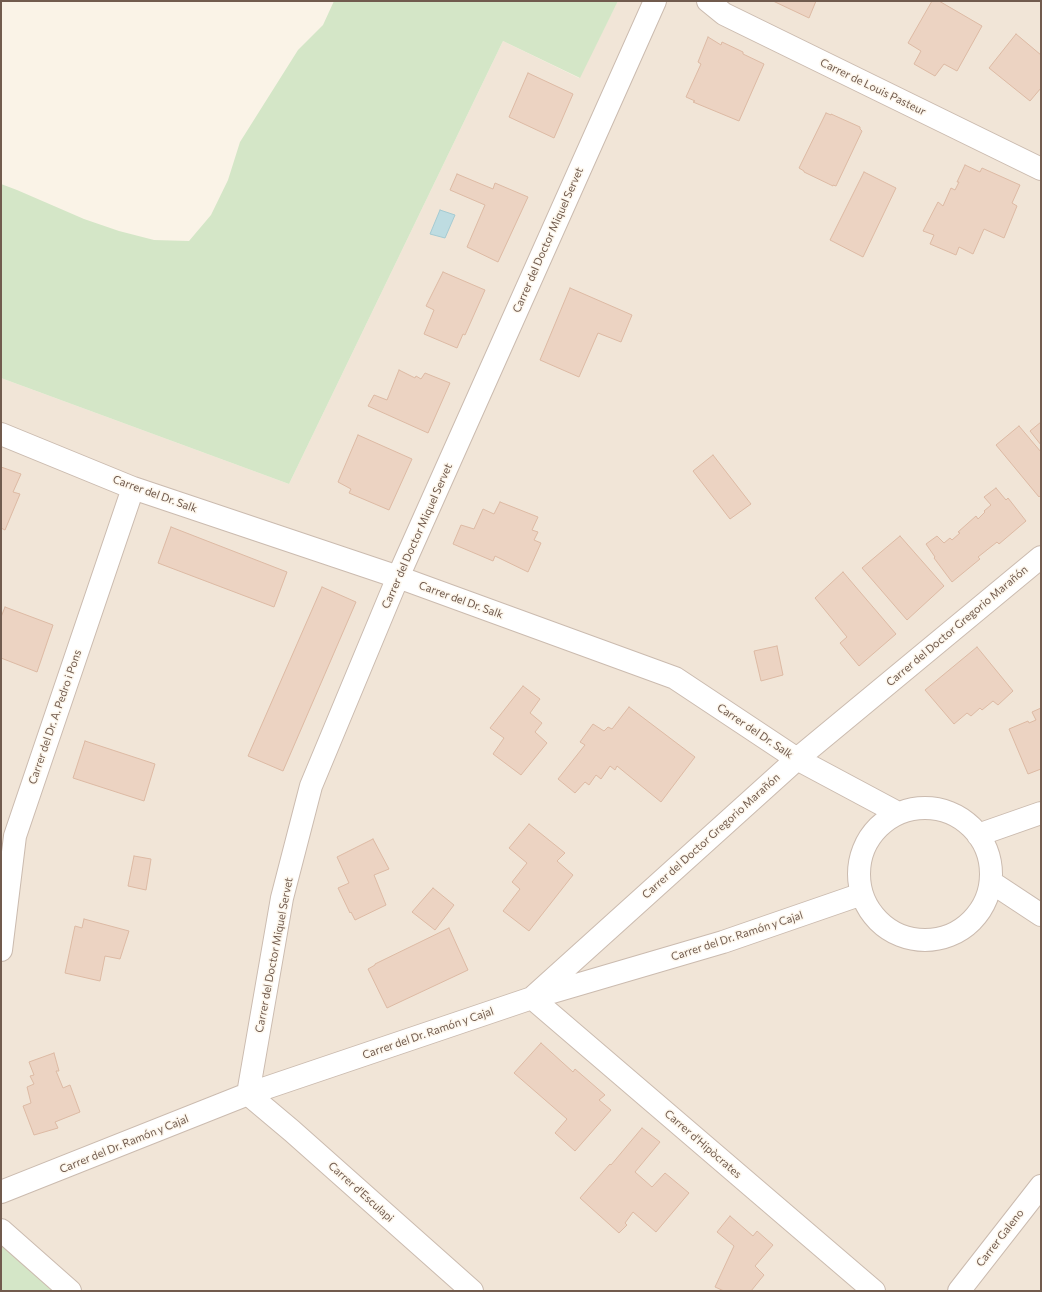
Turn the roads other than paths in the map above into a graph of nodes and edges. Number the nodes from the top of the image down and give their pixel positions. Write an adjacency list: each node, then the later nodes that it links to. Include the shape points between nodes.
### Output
1 (655, 1): 7 (street, Carrer del Doctor Miquel Servet)
2 (708, 1): 3 (street, Carrer de Louis Pasteur, via 724,14)
3 (1041, 169)
4 (1, 434): 5 (street, Carrer del Dr. Salk)
5 (133, 488): 7 (street, Carrer del Dr. Salk); 15 (street, Carrer del Dr. A. Pedro i Pons, via 15,836)
6 (1041, 557): 8 (street, Carrer del Doctor Gregorio Marañón)
7 (398, 577): 8 (street, Carrer del Dr. Salk, via 675,678); 17 (street, Carrer del Doctor Miquel Servet, via 311,786 282,898)
8 (796, 759): 9 (street, Carrer del Dr. Salk); 16 (street, Carrer del Doctor Gregorio Marañón)
9 (898, 813): 11 (street, via 917,808 940,809 961,819); 13 (street, via 879,826 865,844 859,866)
10 (1041, 813): 11 (street)
11 (978, 835): 12 (street, via 989,859)
12 (991, 882): 13 (street, via 985,903 971,922 952,935 930,941 904,938 884,927 869,910); 14 (street)
13 (862, 894): 16 (street, Carrer del Dr. Ramón y Cajal, via 723,942)
14 (1041, 915)
15 (1, 950)
16 (532, 998): 17 (street, Carrer del Dr. Ramón y Cajal); 23 (street, Carrer d'Hipòcrates)
17 (248, 1094): 19 (street, Carrer del Dr. Ramón y Cajal); 22 (street, Carrer d'Esculapi)
18 (1041, 1186): 24 (street, Carrer Galeno)
19 (1, 1192)
20 (1, 1230): 21 (street)
21 (70, 1291)
22 (472, 1291)
23 (874, 1291)
24 (959, 1291)

